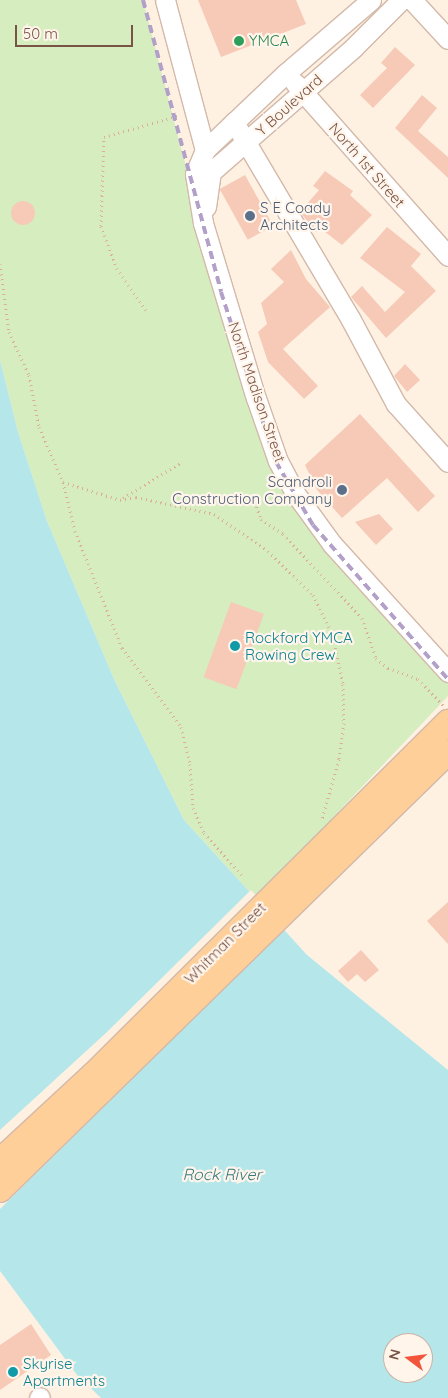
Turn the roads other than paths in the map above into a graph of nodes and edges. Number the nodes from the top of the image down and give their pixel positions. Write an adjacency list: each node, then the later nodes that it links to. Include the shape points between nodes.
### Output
1 (165, 0): 10 (street)
2 (371, 0): 6 (street, Y Boulevard)
3 (401, 0): 7 (street, Y Boulevard)
4 (412, 0): 5 (street)
5 (448, 39)
6 (286, 73): 7 (street, North 1st Street); 8 (street, Y Boulevard)
7 (303, 92): 9 (street, Y Boulevard); 12 (street, North 1st Street)
8 (234, 122): 9 (street); 10 (street, Y Boulevard)
9 (247, 142): 11 (street, Y Boulevard, via 211,172); 13 (street, via 350,318 396,404)
10 (205, 150): 11 (street, North Madison Street, via 195,174)
11 (203, 222): 14 (street, North Madison Street, via 263,420 295,492 326,537)
12 (448, 256)
13 (448, 462)
14 (448, 672)
15 (448, 722): 16 (main road, Whitman Street)
16 (440, 750): 17 (main road, Whitman Street)
17 (341, 828): 18 (main road, Whitman Street, via 93,1075); 19 (main road, Whitman Street)
18 (0, 1161)
19 (0, 1190)

